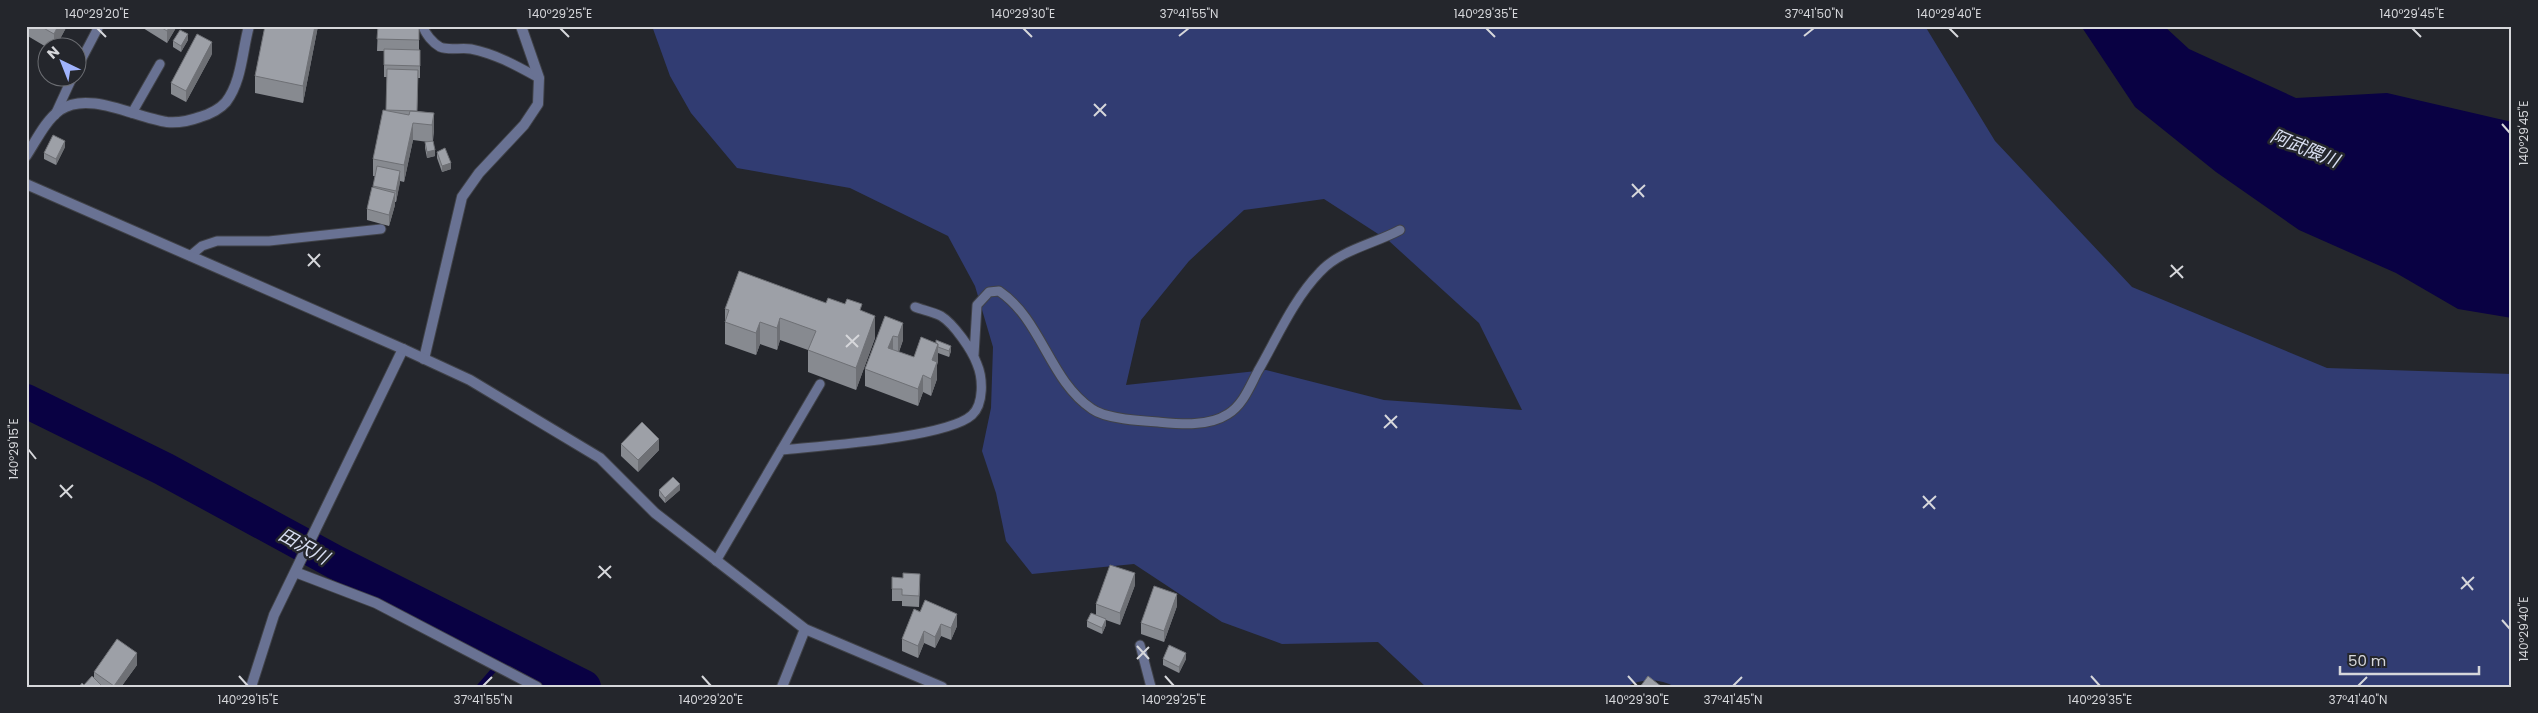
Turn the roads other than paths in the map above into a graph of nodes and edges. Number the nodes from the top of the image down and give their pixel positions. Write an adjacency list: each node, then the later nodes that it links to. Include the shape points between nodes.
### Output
1 (249, 26): 9 (street, via 238,78 226,102 214,112 183,122 168,122)
2 (424, 26): 7 (lane, via 425,32 440,47 494,55)
3 (521, 26): 7 (street)
4 (98, 28): 5 (lane)
5 (88, 47)
6 (160, 64): 9 (lane)
7 (539, 78): 19 (street, via 538,104 462,197)
8 (68, 88): 10 (lane)
9 (132, 113): 10 (street, via 74,104)
10 (55, 116): 11 (street)
11 (26, 156)
12 (26, 184): 15 (street)
13 (381, 229): 15 (lane, via 269,241 217,241 202,246)
14 (1400, 230): 18 (lane, via 1357,248 1321,270 1299,298 1243,400 1228,414 1207,422 1133,420 1094,410 1077,398 1016,305 999,291 989,292 977,305)
15 (190, 256): 17 (street)
16 (916, 307): 18 (lane, via 941,316)
17 (403, 349): 19 (street); 23 (street)
18 (974, 355): 21 (lane, via 981,382 978,407 971,416 952,426 896,437)
19 (424, 359): 22 (street, via 470,380 600,458 655,513)
20 (820, 384): 21 (lane)
21 (781, 450): 22 (lane)
22 (716, 561): 24 (street)
23 (295, 572): 26 (street, via 274,615); 27 (street, via 376,603)
24 (805, 629): 28 (street); 29 (street)
25 (1140, 645): 30 (lane)
26 (251, 687)
27 (537, 687)
28 (782, 687)
29 (942, 687)
30 (1151, 687)

